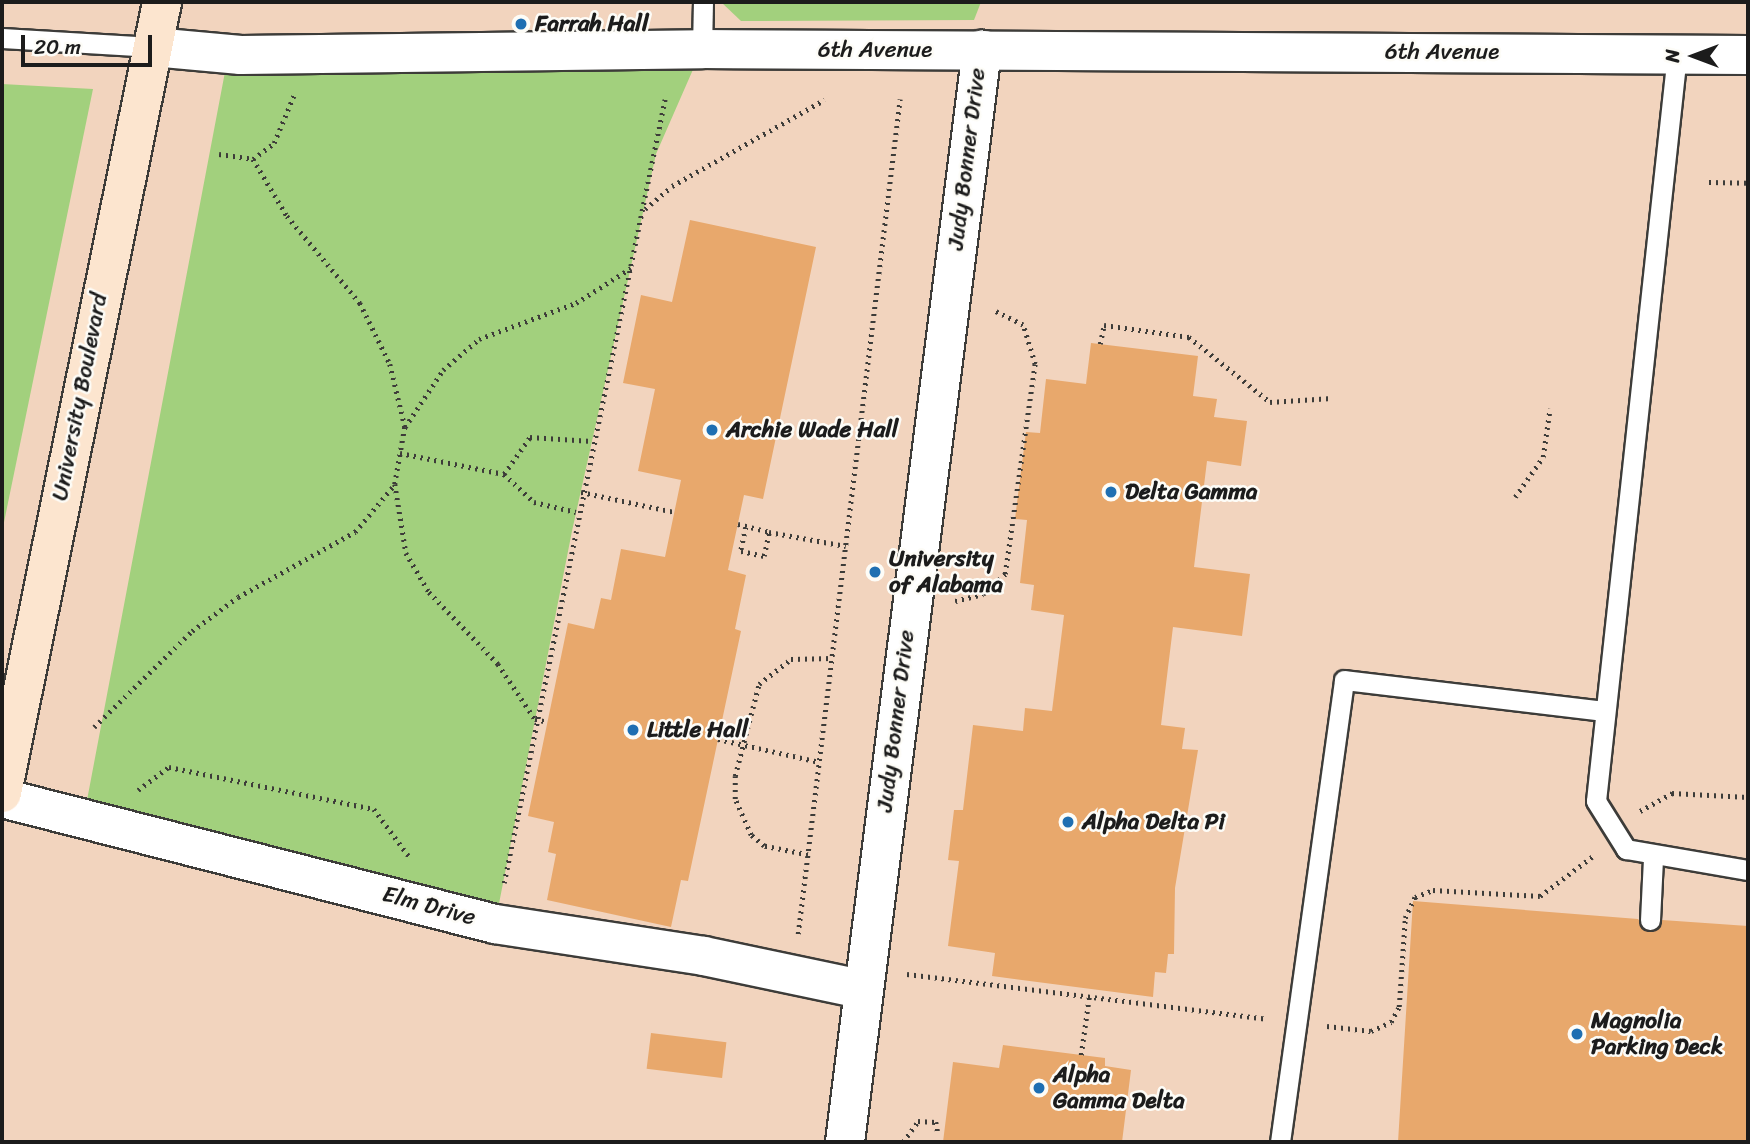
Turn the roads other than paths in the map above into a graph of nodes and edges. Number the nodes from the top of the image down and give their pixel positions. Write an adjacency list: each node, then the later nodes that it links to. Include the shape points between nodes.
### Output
1 (162, 2): 4 (main road, University Boulevard)
2 (703, 2): 5 (lane)
3 (2, 38): 4 (lane, 6th Avenue)
4 (153, 47): 5 (street, 6th Avenue, via 241,55); 10 (main road, University Boulevard)
5 (702, 49): 6 (street, 6th Avenue)
6 (982, 50): 7 (street, 6th Avenue); 14 (street, Judy Bonner Drive)
7 (1677, 54): 8 (street, 6th Avenue); 9 (lane)
8 (1748, 55)
9 (1603, 711): 11 (lane, via 1596,801 1613,835 1626,849); 16 (lane, via 1344,680)
10 (2, 795): 14 (street, Elm Drive, via 495,924 704,956)
11 (1653, 858): 12 (lane); 13 (lane)
12 (1748, 870)
13 (1650, 920)
14 (861, 989): 15 (street, Judy Bonner Drive)
15 (845, 1142)
16 (1280, 1142)

